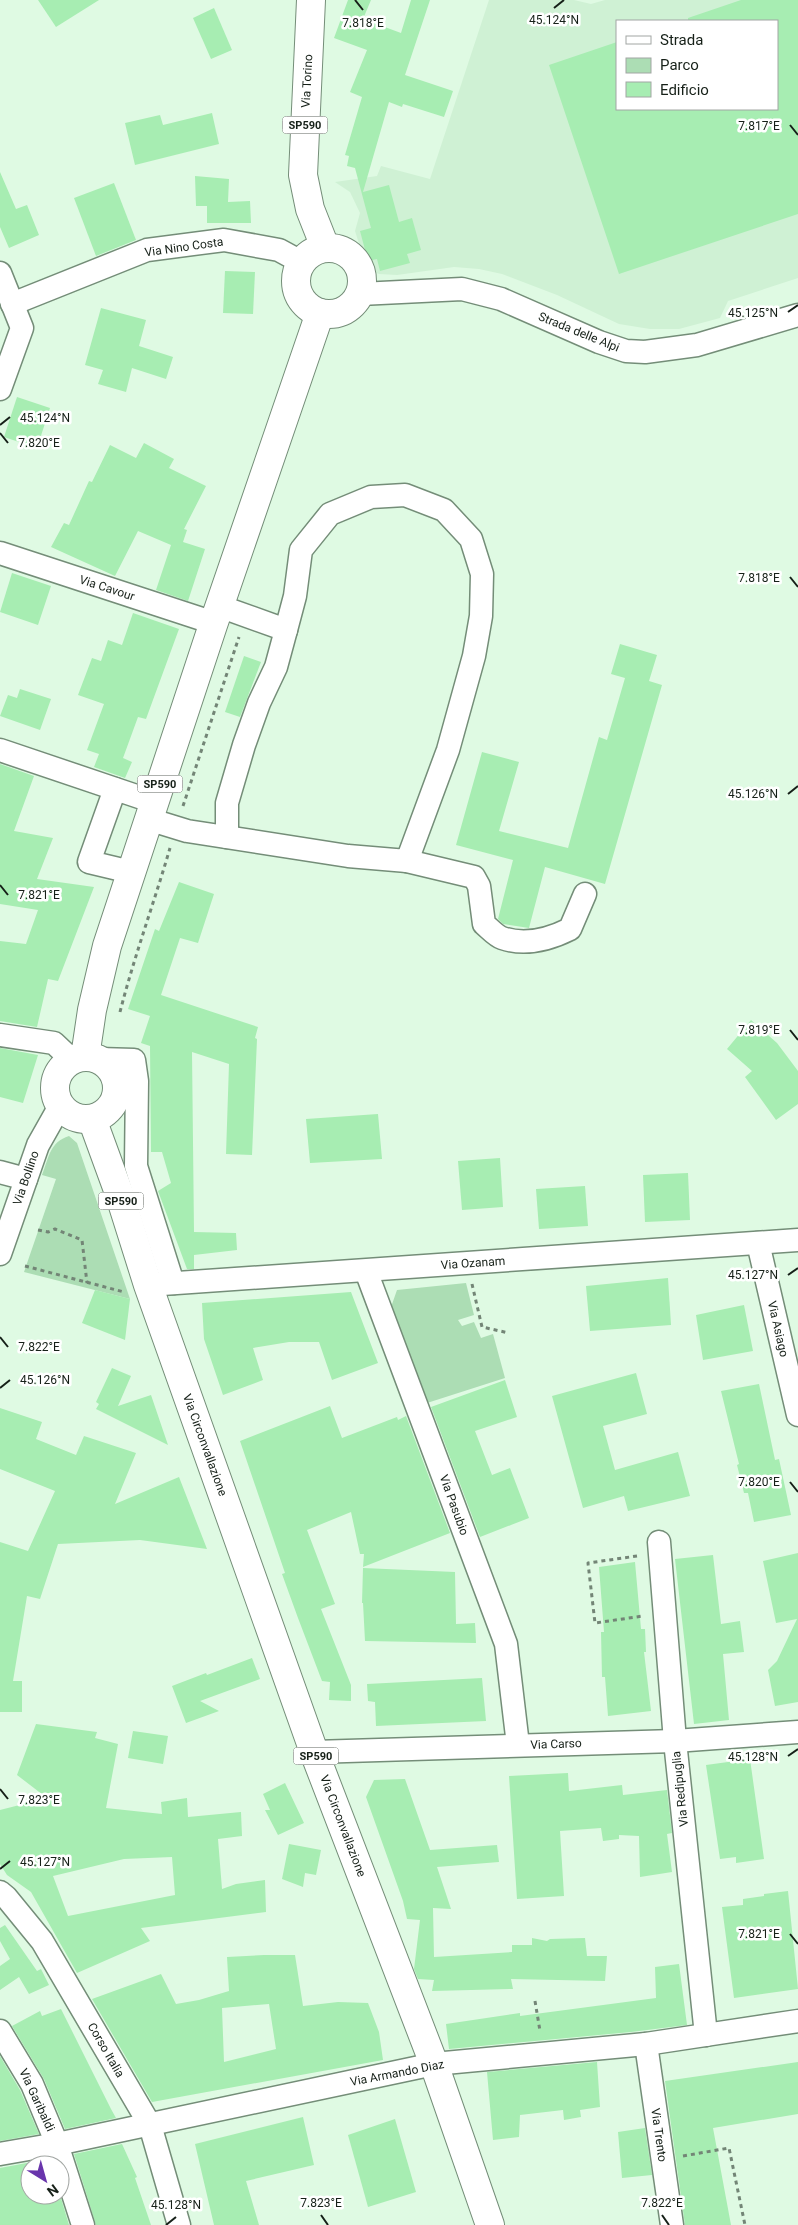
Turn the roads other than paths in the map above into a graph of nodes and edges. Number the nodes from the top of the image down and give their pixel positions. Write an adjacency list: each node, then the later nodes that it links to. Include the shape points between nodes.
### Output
1 (311, 0): 2 (main road, Via Torino / SP590, via 303,176 310,209)
2 (325, 247): 3 (main road, via 312,252); 5 (main road, via 339,249 356,261 363,280)
3 (301, 262): 6 (street, Via Nino Costa, via 279,250 224,240 147,250); 7 (main road, via 296,277 298,292 306,306)
4 (0, 273): 6 (street)
5 (360, 294): 7 (main road, via 350,307 336,314); 8 (street, Strada delle Alpi, via 462,289 501,299 599,342 626,351 645,352 697,345)
6 (12, 304): 9 (street, via 22,328)
7 (320, 313): 11 (main road, SP590)
8 (798, 315)
9 (0, 389)
10 (0, 552): 11 (street, Via Cavour)
11 (216, 614): 12 (street, Via Cavour, via 246,616); 15 (main road, SP590)
12 (286, 630): 16 (street, via 276,667 244,745 227,803); 17 (street, via 295,596 301,550 330,514 371,497 405,495 444,510 471,539 482,574 481,616 474,656 448,750)
13 (0, 750): 14 (street)
14 (115, 789): 15 (street); 18 (street, via 88,862)
15 (151, 811): 16 (street, via 176,828); 18 (main road, SP590)
16 (227, 837): 17 (street, via 348,856)
17 (407, 860): 19 (street, via 474,877 479,886 484,924 500,938 522,941 549,939 570,929)
18 (131, 872): 21 (main road, SP590, via 107,946)
19 (585, 894)
20 (0, 1035): 21 (street, via 54,1043)
21 (85, 1059): 22 (main road, via 64,1065 55,1081 56,1099); 23 (main road, via 108,1065 114,1073 118,1092 109,1110); 30 (street, via 134,1060 137,1081 136,1166)
22 (60, 1106): 23 (main road, via 69,1115); 25 (street, Via Bollino, via 38,1145)
23 (92, 1119): 30 (main road, SP590)
24 (0, 1172): 25 (street)
25 (26, 1179): 28 (street, Via Bollino)
26 (798, 1240): 27 (street, Via Ozanam)
27 (758, 1242): 29 (street, Via Ozanam); 31 (street, Via Asiago)
28 (0, 1254)
29 (366, 1271): 30 (street, Via Ozanam); 35 (street, Via Pasubio, via 506,1644)
30 (151, 1287): 36 (main road, Via Circonvallazione / SP590)
31 (798, 1415)
32 (660, 1547): 34 (street, Via Redipuglia)
33 (798, 1732): 34 (street, Via Carso)
34 (675, 1741): 35 (street, Via Carso); 40 (street, Via Redipuglia)
35 (518, 1746): 36 (street, Via Carso)
36 (314, 1752): 42 (main road, Via Circonvallazione / SP590)
37 (0, 1892): 43 (street, Corso Italia, via 42,1941)
38 (798, 2021): 40 (street, Via Armando Diaz)
39 (0, 2031): 44 (street, Via Garibaldi, via 32,2084)
40 (706, 2035): 41 (street, Via Armando Diaz)
41 (646, 2044): 42 (street, Via Armando Diaz); 49 (street, Via Trento)
42 (434, 2064): 43 (street, Via Armando Diaz); 48 (main road, Via Circonvallazione / SP590)
43 (150, 2125): 44 (street, Via Armando Diaz); 47 (street, Corso Italia)
44 (57, 2144): 45 (street, Via Armando Diaz); 46 (street, Via Garibaldi)
45 (0, 2154)
46 (83, 2225)
47 (179, 2225)
48 (490, 2225)
49 (672, 2225)

